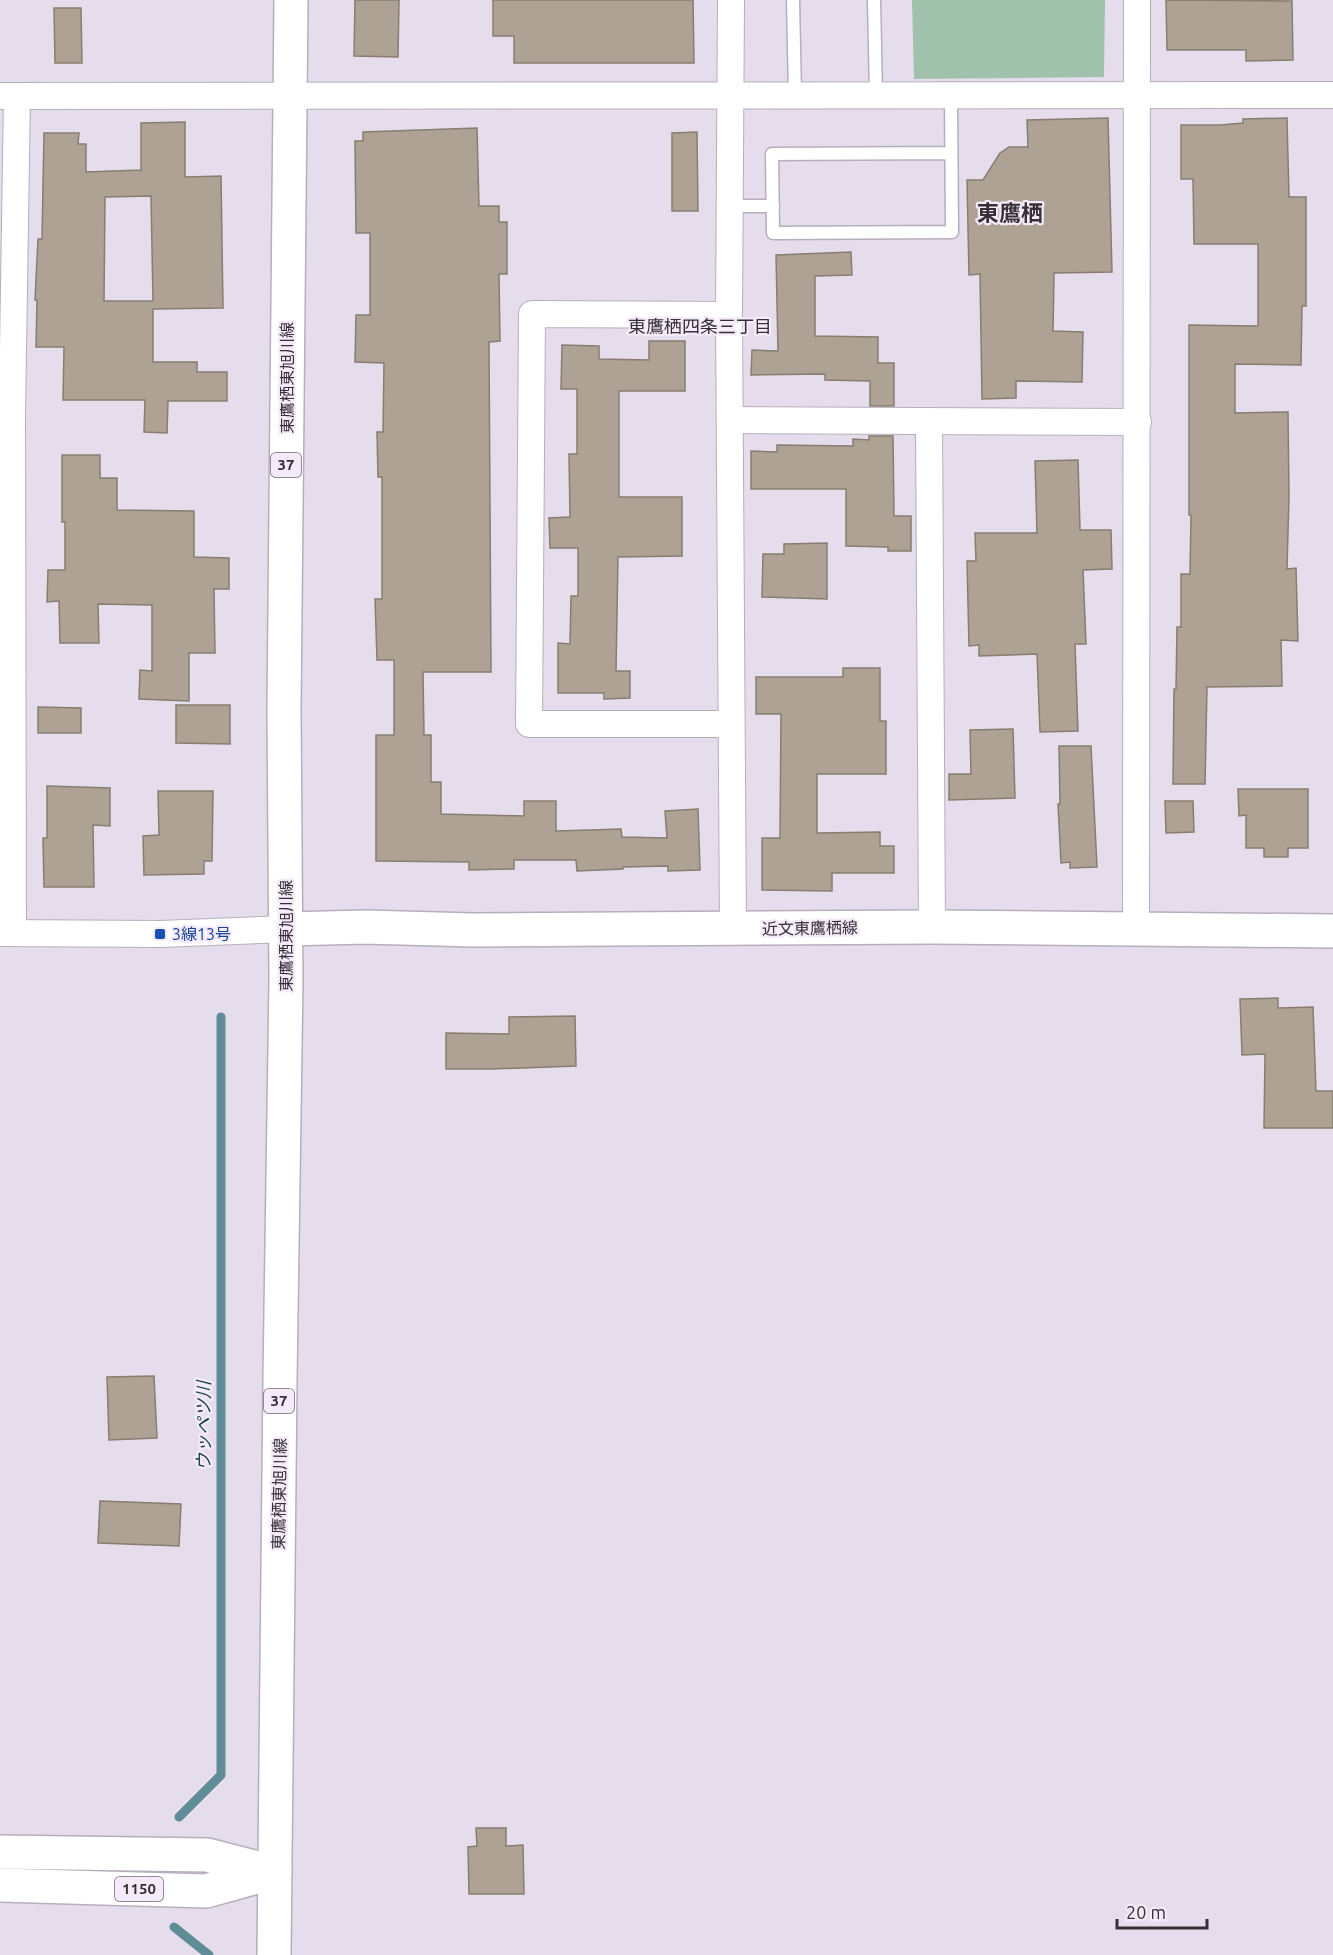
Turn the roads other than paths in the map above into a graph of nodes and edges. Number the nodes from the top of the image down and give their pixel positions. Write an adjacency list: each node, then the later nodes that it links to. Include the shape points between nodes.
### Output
1 (291, 0): 11 (main road, 東鷹栖東旭川線 / 37)
2 (731, 0): 6 (street)
3 (793, 0): 7 (lane)
4 (874, 0): 8 (lane)
5 (1137, 0): 13 (street)
6 (731, 95): 7 (street); 11 (street); 15 (street)
7 (795, 95): 8 (street)
8 (876, 95): 12 (street)
9 (1333, 95): 13 (street)
10 (8, 96): 11 (street); 18 (street)
11 (289, 96): 26 (main road, 東鷹栖東旭川線 / 37)
12 (951, 96): 13 (street); 14 (lane)
13 (1137, 96): 21 (street)
14 (951, 153): 16 (lane, via 772,154); 16 (lane, via 952,232 773,233)
15 (730, 206): 16 (lane); 17 (street)
16 (773, 206)
17 (729, 315): 19 (street); 23 (street, via 532,314 529,724)
18 (6, 415): 22 (street)
19 (730, 420): 20 (street); 23 (street)
20 (929, 421): 21 (street); 24 (street)
21 (1138, 422): 25 (street)
22 (6, 670): 29 (street)
23 (731, 724): 27 (street)
24 (932, 927): 25 (main road, 近文東鷹栖線); 27 (main road, 近文東鷹栖線)
25 (1136, 928): 28 (main road, 近文東鷹栖線)
26 (286, 929): 27 (main road, 近文東鷹栖線); 29 (street, via 160,934); 31 (main road, 東鷹栖東旭川線 / 37)
27 (733, 929)
28 (1333, 931)
29 (7, 933)
30 (0, 1852): 31 (main road, 1150, via 207,1855)
31 (275, 1872): 32 (main road, 1150, via 206,1891); 33 (main road, 37)
32 (0, 1885)
33 (274, 1955)

